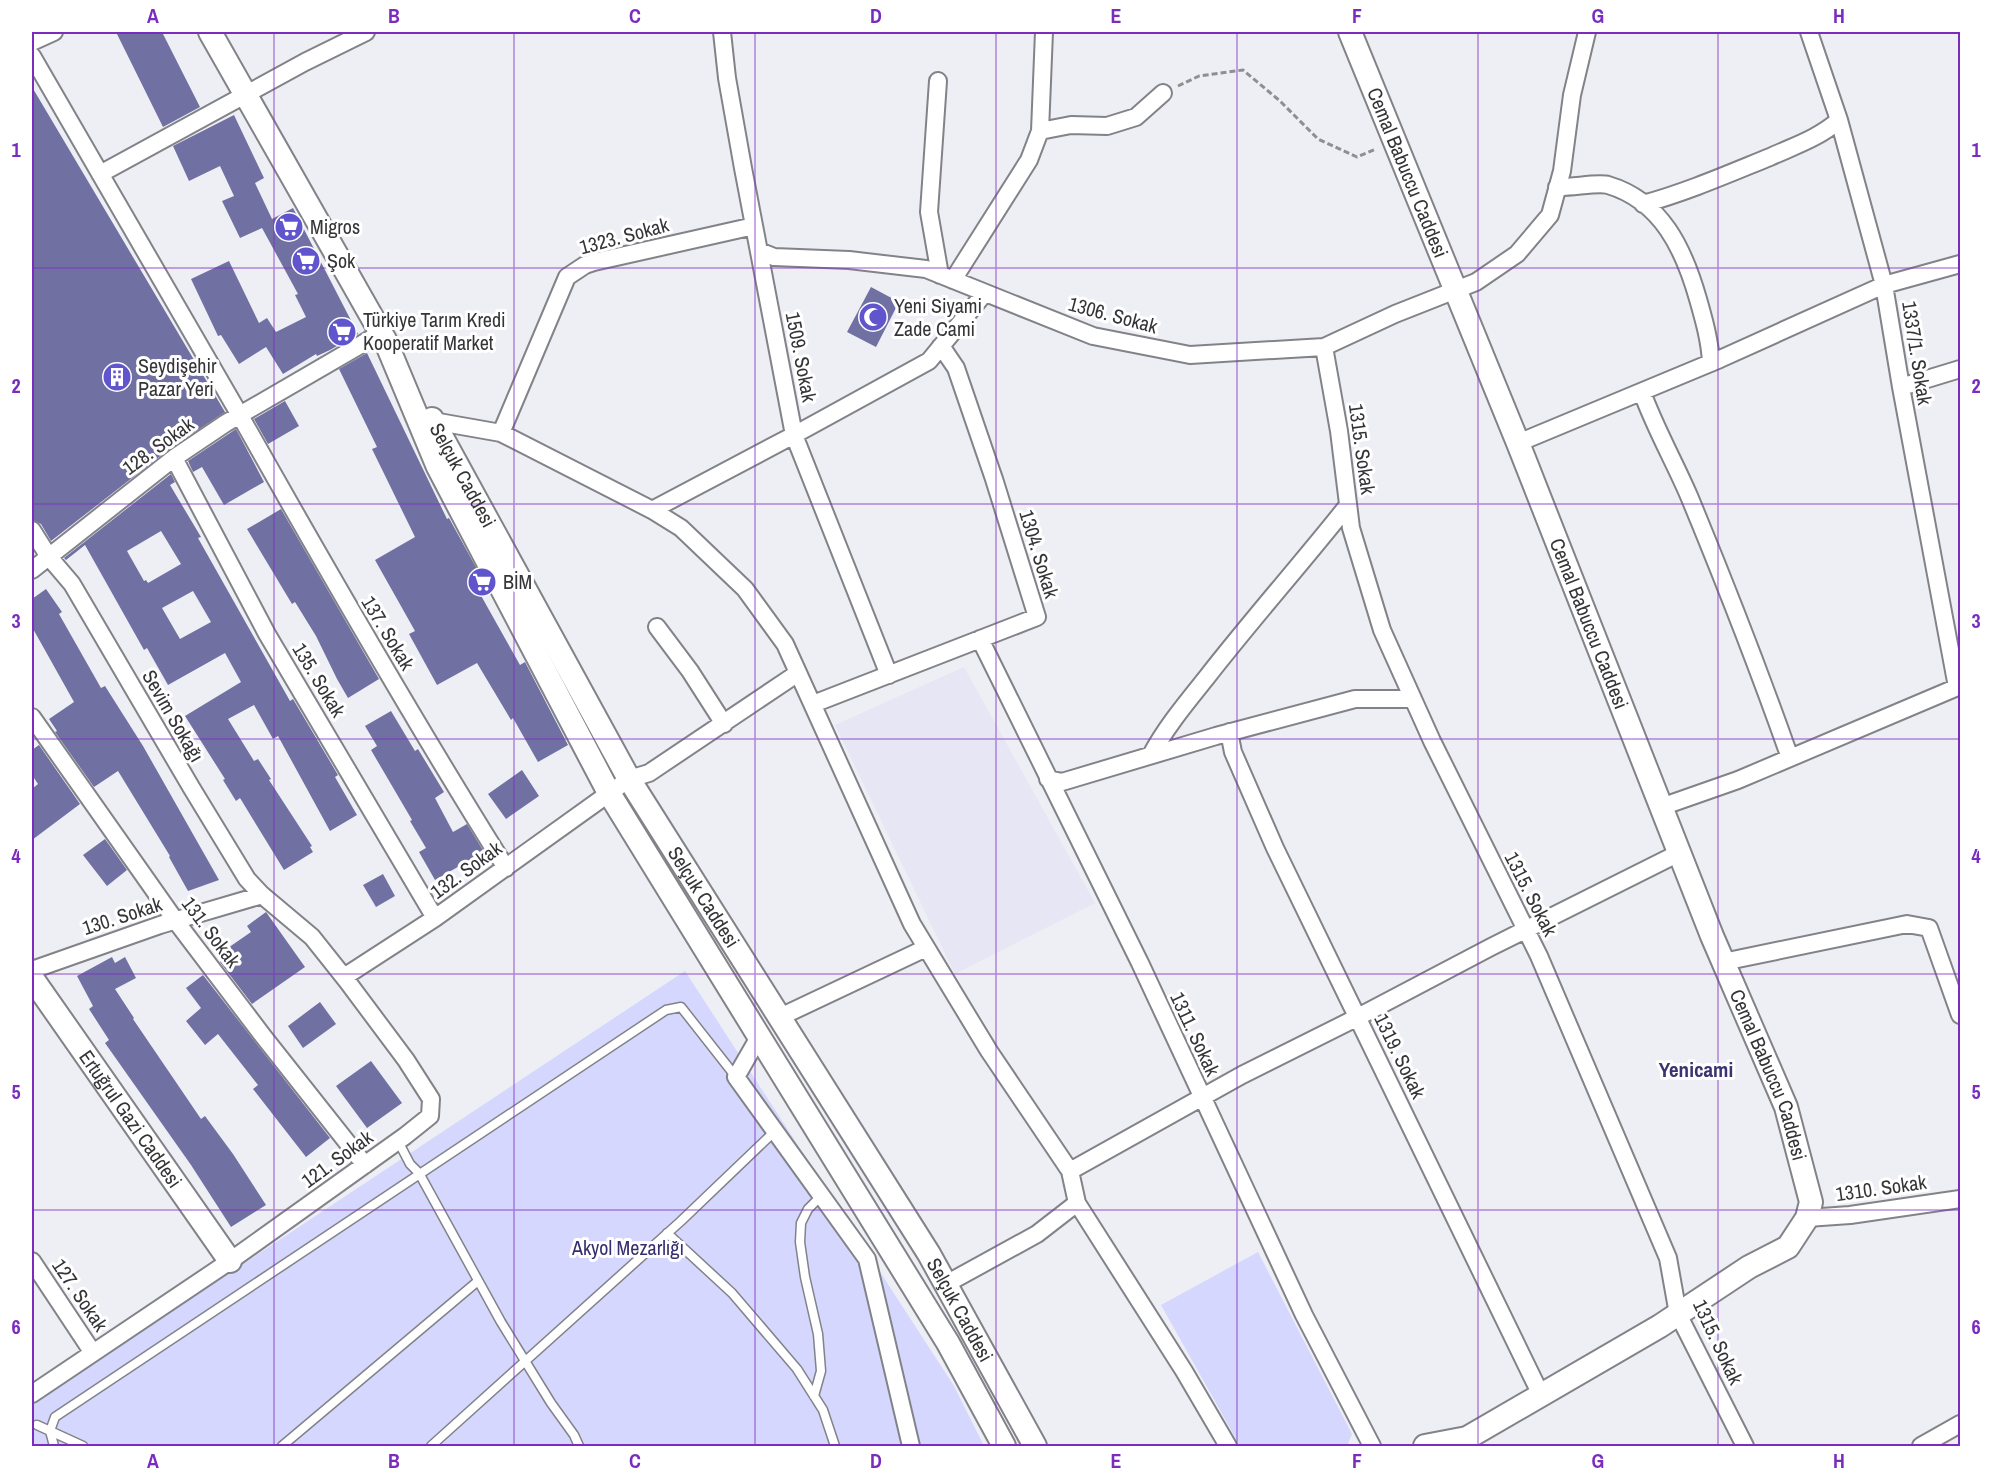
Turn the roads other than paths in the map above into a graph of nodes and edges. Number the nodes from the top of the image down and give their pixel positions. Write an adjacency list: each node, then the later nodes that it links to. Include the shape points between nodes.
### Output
1 (39, 32): 10 (street)
2 (54, 32): 10 (street)
3 (210, 32): 14 (main road)
4 (366, 32): 14 (street)
5 (722, 32): 20 (street, 1509. Sokak)
6 (1044, 32): 16 (street)
7 (1350, 32): 25 (main road, Cemal Babuccu Caddesi)
8 (1587, 32): 18 (street, 1306. Sokak)
9 (1809, 32): 15 (street, 1337/1. Sokak)
10 (32, 40)
11 (32, 56): 17 (street, 137. Sokak)
12 (938, 81): 23 (street, via 928,212)
13 (1163, 93): 16 (street, via 1136,117 1107,126 1071,125)
14 (246, 96): 17 (street); 27 (main road)
15 (1839, 120): 19 (street, via 1823,134); 24 (street, 1337/1. Sokak)
16 (1040, 131): 23 (street, via 1029,160)
17 (100, 174): 34 (street, 137. Sokak)
18 (1557, 187): 19 (street, via 1606,184); 25 (street, 1306. Sokak, via 1550,215 1517,254 1476,282)
19 (1644, 204): 30 (street, via 1669,229 1689,269)
20 (754, 226): 21 (street, 1509. Sokak); 36 (street, 1323. Sokak, via 594,262 567,277)
21 (759, 251): 23 (street, 1306. Sokak, via 774,257 926,269); 37 (street, 1509. Sokak)
22 (1960, 264): 24 (street)
23 (947, 278): 26 (street, 1306. Sokak)
24 (1884, 285): 30 (street); 32 (street, 1337/1. Sokak)
25 (1456, 290): 29 (street, 1306. Sokak); 38 (main road, Cemal Babuccu Caddesi)
26 (984, 294): 28 (street); 29 (street, 1306. Sokak, via 1093,336 1190,356)
27 (383, 337): 34 (street, 128. Sokak); 35 (main road, Selçuk Caddesi); 59 (main road, via 438,467)
28 (941, 346): 37 (street, via 929,361); 46 (street, 1304. Sokak, via 956,368 1037,617)
29 (1324, 346): 40 (street, 1315. Sokak)
30 (1711, 363): 33 (street)
31 (1960, 369): 32 (street)
32 (1901, 387): 49 (street, 1337/1. Sokak)
33 (1642, 392): 38 (street); 56 (street, via 1701,527)
34 (240, 416): 39 (street, 128. Sokak); 62 (street, 137. Sokak, via 328,573)
35 (433, 421): 36 (street); 57 (main road, Selçuk Caddesi)
36 (501, 434): 41 (street)
37 (794, 435): 41 (street); 48 (street, 1509. Sokak)
38 (1518, 443): 60 (main road, Cemal Babuccu Caddesi)
39 (174, 458): 43 (street, 128. Sokak); 64 (street, 135. Sokak, via 267,634)
40 (1348, 505): 50 (street, 1315. Sokak, via 1351,528 1382,630); 55 (street, via 1225,654 1162,734)
41 (652, 510): 47 (street, via 681,528 745,589 785,644)
42 (32, 530): 43 (street, Sevim Sokağı)
43 (49, 556): 44 (street, 128. Sokak); 63 (street, Sevim Sokağı, via 72,584 190,787 247,879)
44 (32, 570)
45 (657, 627): 53 (street)
46 (980, 639): 48 (street, 1304. Sokak); 58 (street, 1311. Sokak)
47 (798, 673): 51 (street); 53 (street, 132. Sokak)
48 (889, 675): 51 (street, 1304. Sokak)
49 (1959, 687): 56 (street)
50 (1413, 699): 54 (street, via 1355,699); 66 (street, 1315. Sokak)
51 (813, 704): 67 (street)
52 (32, 717): 65 (street, 131. Sokak)
53 (724, 724): 57 (street, 132. Sokak, via 649,773)
54 (1229, 732): 55 (street); 74 (street, 1319. Sokak, via 1233,752 1275,848)
55 (1151, 755): 58 (street, via 1062,782)
56 (1790, 758): 60 (street)
57 (629, 779): 59 (street, 132. Sokak); 73 (main road, Selçuk Caddesi)
58 (1048, 779): 77 (street, 1311. Sokak)
59 (609, 793): 62 (street, 132. Sokak); 75 (main road)
60 (1661, 807): 61 (main road, Cemal Babuccu Caddesi)
61 (1679, 854): 66 (street); 68 (main road, Cemal Babuccu Caddesi)
62 (506, 868): 64 (street, 132. Sokak)
63 (262, 895): 65 (street, 130. Sokak); 70 (street, 121. Sokak, via 312,938)
64 (435, 918): 70 (street, 132. Sokak)
65 (175, 920): 69 (street, 130. Sokak); 80 (street, 131. Sokak)
66 (1526, 930): 74 (street); 92 (street, 1315. Sokak, via 1668,1258)
67 (926, 948): 73 (street); 81 (street)
68 (1723, 962): 72 (street, via 1907,924 1929,928); 86 (main road, Cemal Babuccu Caddesi, via 1786,1107 1811,1202)
69 (32, 970)
70 (344, 977): 79 (street, 121. Sokak, via 431,1099 430,1116)
71 (32, 978): 89 (main road, Ertuğrul Gazi Caddesi)
72 (1960, 1015)
73 (780, 1017): 91 (main road, Selçuk Caddesi)
74 (1358, 1017): 77 (street); 96 (street, 1319. Sokak)
75 (759, 1037): 76 (street); 108 (main road, via 948,1342)
76 (736, 1077): 78 (street); 82 (lane, via 681,1007 666,1010)
77 (1202, 1098): 81 (street); 111 (street, 1311. Sokak, via 1304,1315)
78 (776, 1131): 83 (street); 87 (lane)
79 (398, 1141): 80 (street, 121. Sokak); 82 (lane)
80 (365, 1165): 89 (street, 121. Sokak)
81 (1070, 1171): 85 (street)
82 (419, 1173): 90 (lane); 100 (lane, via 55,1417)
83 (822, 1196): 97 (lane, via 808,1209 801,1223 800,1242 818,1334 821,1371); 107 (street, via 867,1259)
84 (1960, 1199): 86 (street, 1310. Sokak)
85 (1077, 1203): 91 (street, via 1037,1234); 110 (street)
86 (1807, 1218): 92 (main road, via 1788,1247 1749,1267)
87 (667, 1233): 94 (lane); 97 (lane, via 732,1293)
88 (32, 1261): 93 (street, 127. Sokak)
89 (230, 1262): 93 (street, 121. Sokak)
90 (478, 1281): 94 (lane); 103 (lane)
91 (946, 1284): 109 (main road, Selçuk Caddesi)
92 (1678, 1314): 96 (main road); 113 (street, 1315. Sokak)
93 (93, 1353): 95 (street, 121. Sokak)
94 (525, 1362): 104 (lane); 105 (lane)
95 (32, 1394)
96 (1541, 1395): 112 (main road, via 1467,1438)
97 (814, 1396): 106 (lane)
98 (1960, 1424): 114 (street)
99 (37, 1425): 100 (lane)
100 (50, 1431): 101 (lane); 102 (lane)
101 (54, 1446)
102 (83, 1446)
103 (282, 1446)
104 (431, 1446)
105 (579, 1446)
106 (835, 1446)
107 (911, 1446)
108 (1004, 1446)
109 (1035, 1446)
110 (1228, 1446)
111 (1372, 1446)
112 (1425, 1446)
113 (1745, 1446)
114 (1920, 1446)

